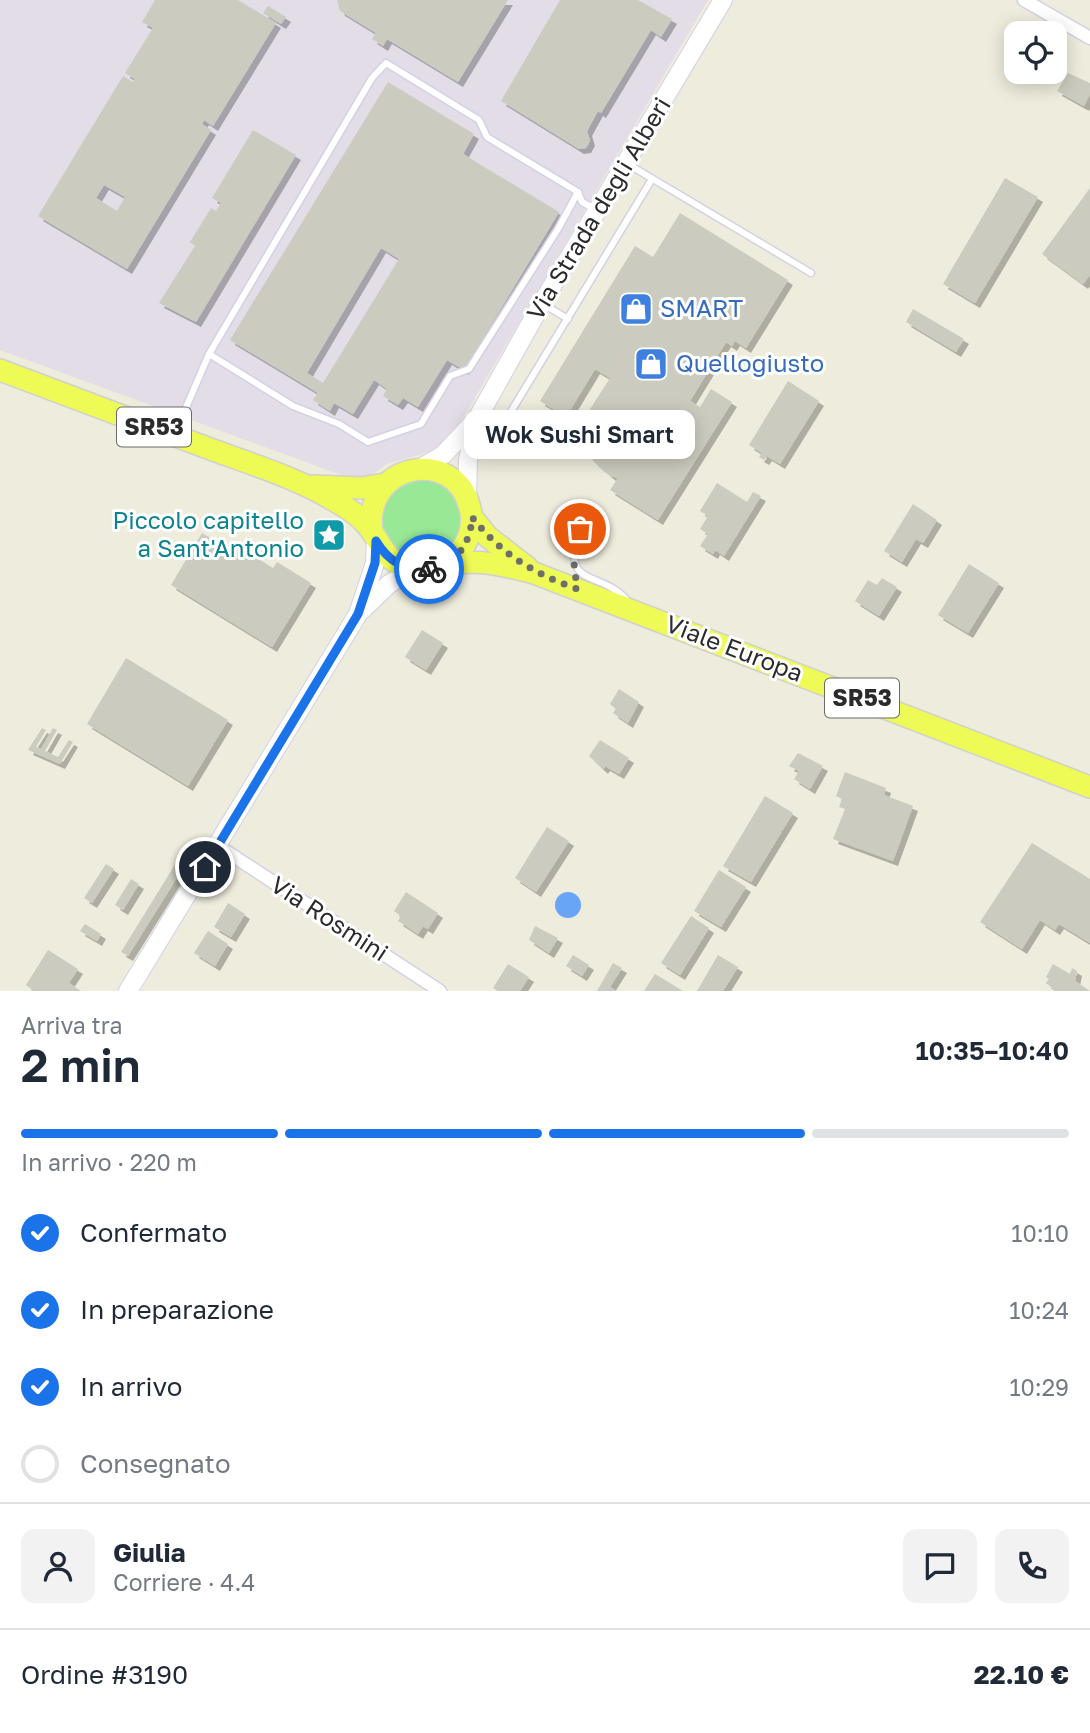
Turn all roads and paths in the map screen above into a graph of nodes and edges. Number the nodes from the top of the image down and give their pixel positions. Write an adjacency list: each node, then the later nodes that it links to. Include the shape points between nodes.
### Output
1 (1024, 0): 3 (street)
2 (717, 2): 4 (main road, Via Strada degli Alberi)
3 (1090, 38)
4 (625, 163): 5 (lane); 7 (main road, Via Strada degli Alberi)
5 (652, 179): 8 (lane); 10 (lane)
6 (578, 192): 7 (lane, via 582,201); 11 (lane, via 469,369 450,376 421,424 368,442 339,424 293,406); 11 (lane, via 487,137 479,120 386,64 372,78)
7 (597, 210): 9 (main road, Via Strada degli Alberi)
8 (811, 274)
9 (542, 303): 10 (lane); 13 (main road, Via Strada degli Alberi)
10 (568, 319): 15 (lane)
11 (209, 354): 14 (lane)
12 (0, 369): 14 (main road, SR53)
13 (477, 419): 16 (main road, Via Strada degli Alberi, via 443,456); 19 (main road, Via Strada degli Alberi, via 468,460)
14 (174, 435): 18 (main road, SR53)
15 (495, 438)
16 (419, 469): 17 (main road); 19 (main road, Viale Europa, via 447,476)
17 (385, 484): 18 (main road, SR53); 20 (main road, via 374,503)
18 (308, 486): 20 (main road, SR53, via 362,519)
19 (469, 507): 21 (main road, via 465,545); 23 (main road, Viale Europa / SR53, via 488,537)
20 (374, 536): 22 (main road, via 396,563); 26 (main road, via 375,563)
21 (443, 565): 22 (main road, Viale Europa); 23 (main road, Viale Europa / SR53, via 468,560)
22 (414, 569): 26 (main road, via 389,584)
23 (534, 573): 24 (main road, Viale Europa / SR53)
24 (577, 589): 25 (main road, Viale Europa / SR53); 25 (lane, via 571,548 571,537 580,529 572,558 576,569 620,590)
25 (634, 610): 27 (main road, Viale Europa / SR53)
26 (358, 614): 28 (main road)
27 (1090, 788)
28 (218, 846): 29 (main road); 30 (street, Via Rosmini)
29 (128, 991)
30 (440, 991)

